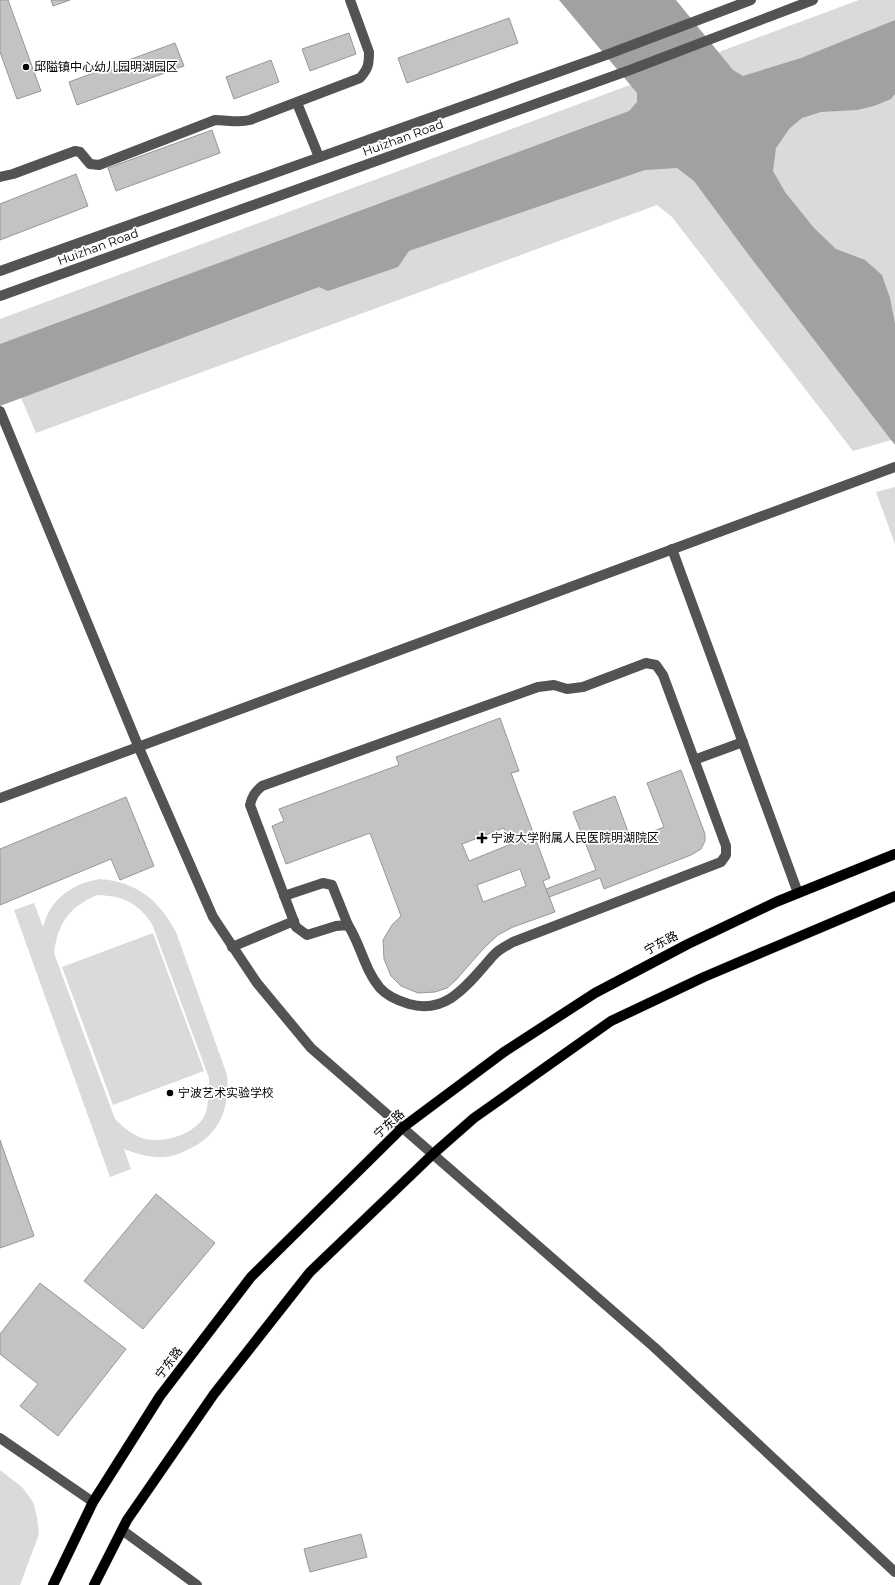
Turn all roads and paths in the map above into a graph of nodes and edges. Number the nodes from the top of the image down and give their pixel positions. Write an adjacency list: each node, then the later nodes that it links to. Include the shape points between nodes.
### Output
1 (350, 0): 4 (street, via 369,52 367,70 360,78)
2 (751, 0): 5 (street, Huizhan Road)
3 (813, 0): 8 (street, Huizhan Road, via 630,70)
4 (297, 103): 5 (street); 6 (street, via 240,122 215,120 99,165 90,164 80,152 74,151)
5 (319, 158): 7 (street, Huizhan Road)
6 (0, 177)
7 (0, 271)
8 (0, 296)
9 (0, 411): 13 (street)
10 (895, 467): 11 (street)
11 (672, 549): 12 (street); 13 (street)
12 (743, 742): 14 (street); 17 (street)
13 (139, 748): 15 (street); 22 (street, via 213,918)
14 (694, 760): 18 (street, via 663,675 656,665 646,664 583,687 538,687 262,786 252,797 250,805); 21 (street, via 726,846 726,855 721,862 513,942 497,952 468,985 448,1001 432,1006 418,1006 397,1000 380,988 365,965 354,934)
15 (0, 798)
16 (895, 854): 17 (main road, 宁东路)
17 (798, 893): 23 (main road, 宁东路, via 688,944 595,993 504,1052)
18 (284, 896): 20 (street); 21 (street, via 323,882 332,885)
19 (895, 896): 24 (main road, via 704,977 611,1021 474,1118)
20 (294, 921): 21 (street, via 296,927 307,935); 22 (street)
21 (348, 925)
22 (232, 947): 23 (street, via 311,1048)
23 (402, 1128): 24 (street); 26 (main road, 宁东路, via 251,1277 160,1396)
24 (432, 1154): 27 (main road, via 310,1272 214,1394); 28 (street, via 654,1346)
25 (0, 1438): 26 (street)
26 (93, 1502): 29 (main road, 宁东路)
27 (122, 1530): 30 (main road); 31 (street)
28 (895, 1572)
29 (53, 1585)
30 (94, 1585)
31 (197, 1585)

